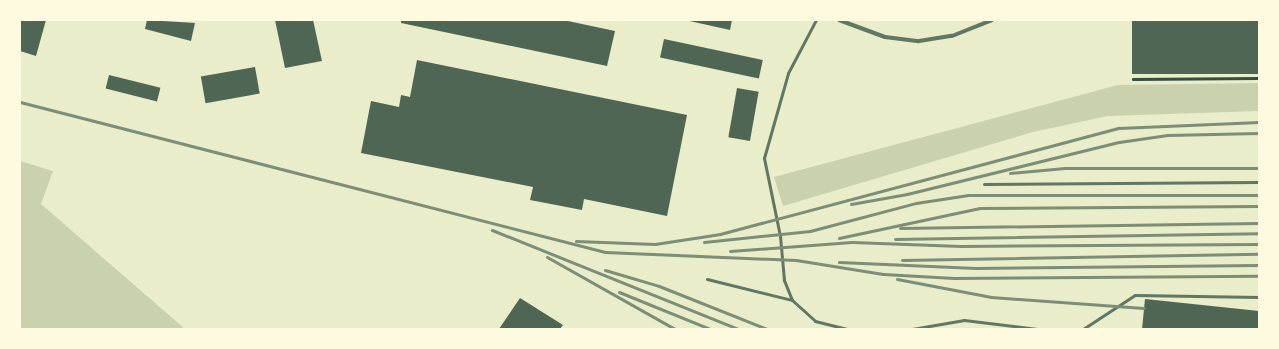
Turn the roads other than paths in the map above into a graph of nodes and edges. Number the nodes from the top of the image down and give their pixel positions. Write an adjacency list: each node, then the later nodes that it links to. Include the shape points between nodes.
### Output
1 (816, 20): 8 (lane, via 788,73 764,158 780,236 784,280)
2 (838, 20): 3 (street, via 885,37 919,41 952,36)
3 (992, 20)
4 (1259, 182): 5 (lane)
5 (984, 184)
6 (708, 279): 8 (lane)
7 (1259, 297): 12 (lane, via 1135,295)
8 (792, 300): 9 (lane, via 815,321)
9 (847, 329)
10 (912, 329): 11 (lane, via 964,320)
11 (1036, 329)
12 (1084, 329)

